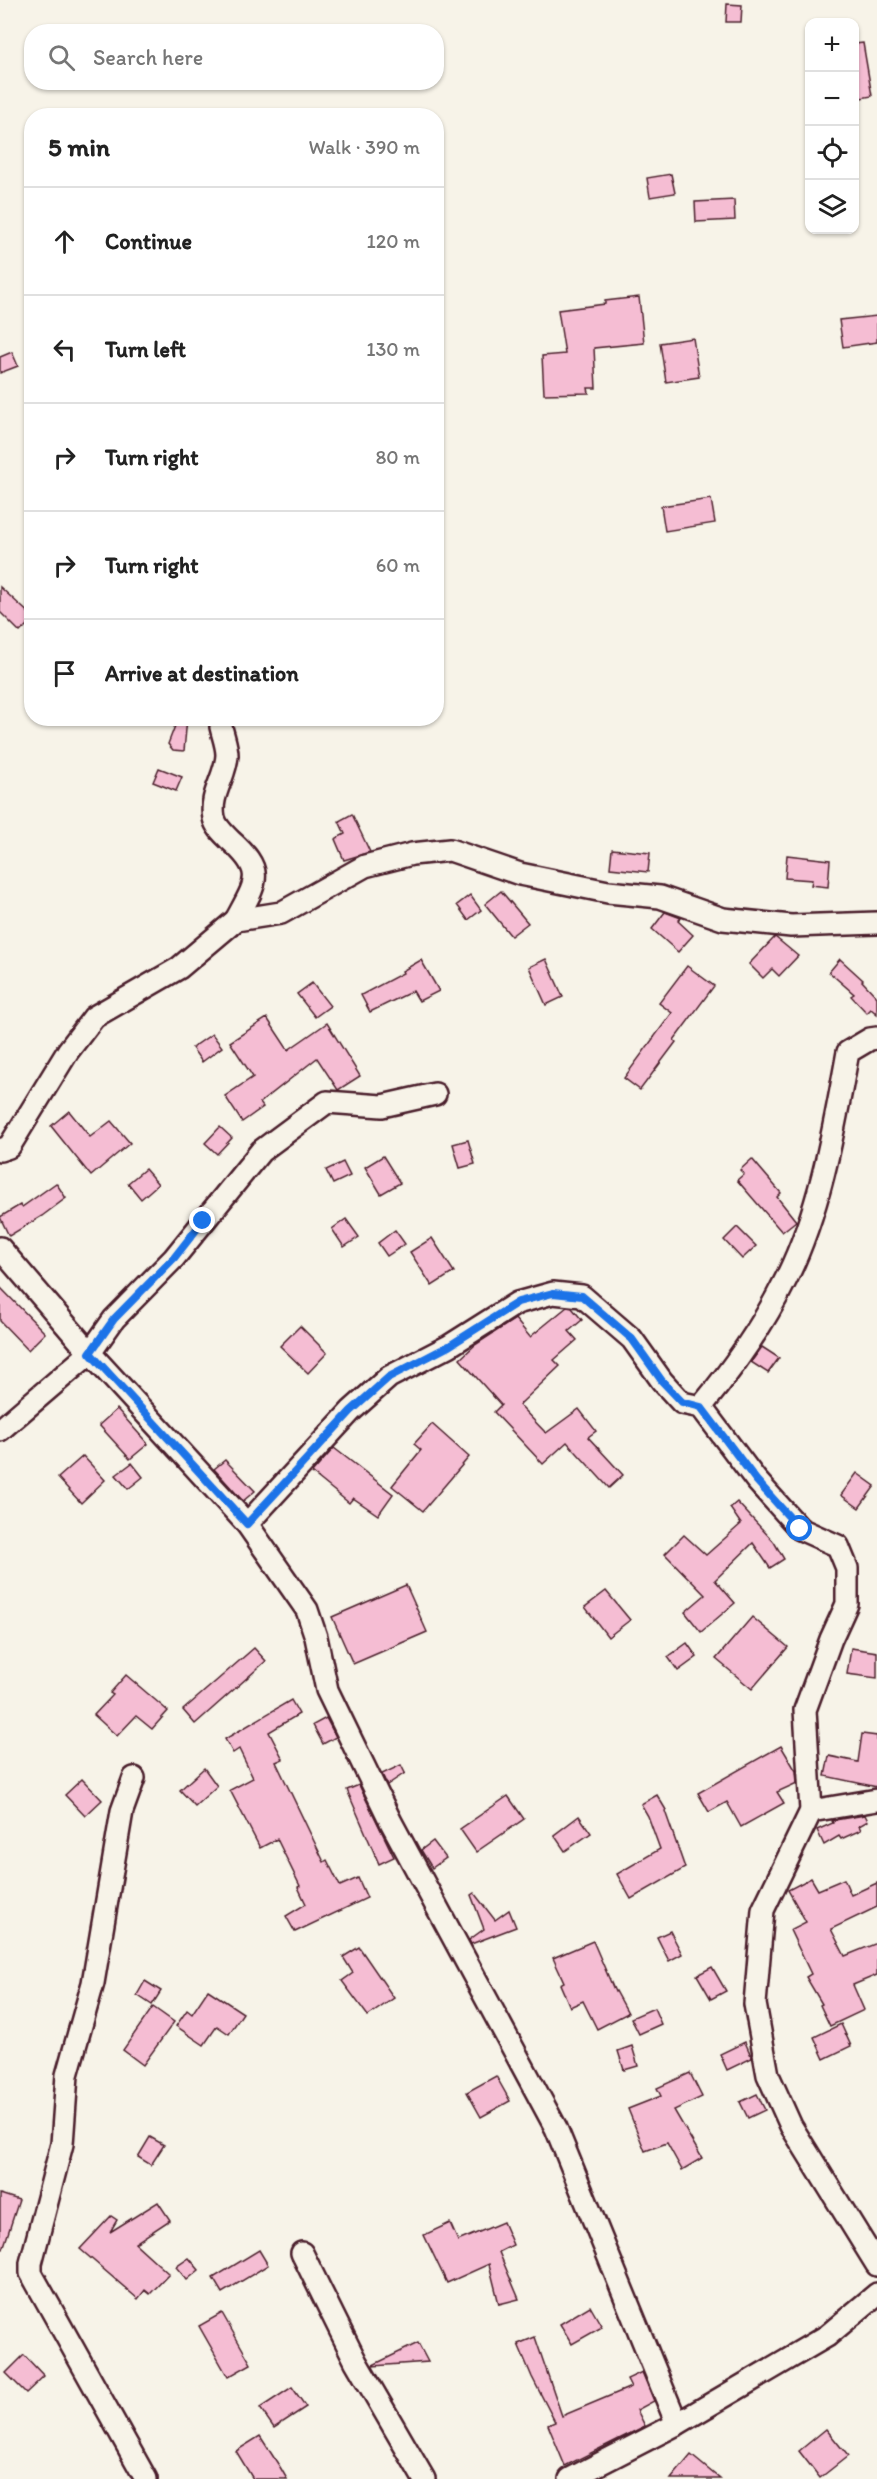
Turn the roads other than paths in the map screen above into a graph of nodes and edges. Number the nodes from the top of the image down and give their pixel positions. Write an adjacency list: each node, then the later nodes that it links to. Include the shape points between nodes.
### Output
1 (221, 727): 2 (street, via 227,754 213,798 214,819 251,861 255,873 252,891)
2 (236, 920): 3 (street, via 281,913 365,866 412,854 450,850 520,874 608,892 660,897 723,919 791,926); 6 (street, via 179,968 94,1017 68,1051 9,1147)
3 (877, 923)
4 (877, 1038): 9 (street, via 870,1038 848,1052 814,1208 787,1277 739,1360)
5 (435, 1094): 8 (street, via 382,1106 327,1102 261,1151 174,1258 114,1319)
6 (0, 1150)
7 (0, 1248): 8 (street)
8 (90, 1353): 10 (street); 11 (street)
9 (701, 1407): 11 (street, via 682,1402 632,1339 582,1296 553,1293 518,1302 449,1346 389,1377 351,1411); 14 (street, via 756,1480 800,1529 838,1546 848,1568 847,1604 805,1710)
10 (0, 1430)
11 (247, 1524): 18 (street, via 307,1610 327,1690 391,1822 556,2128)
12 (134, 1778): 19 (street, via 122,1810 93,1983 67,2075 62,2144 31,2273)
13 (877, 1800): 14 (street)
14 (811, 1811): 16 (street, via 763,1910 755,2004 768,2075 791,2126)
15 (302, 2253): 20 (street, via 356,2362)
16 (877, 2265)
17 (877, 2294): 18 (street, via 827,2336)
18 (677, 2424): 21 (street)
19 (146, 2479)
20 (424, 2479)
21 (570, 2479)

